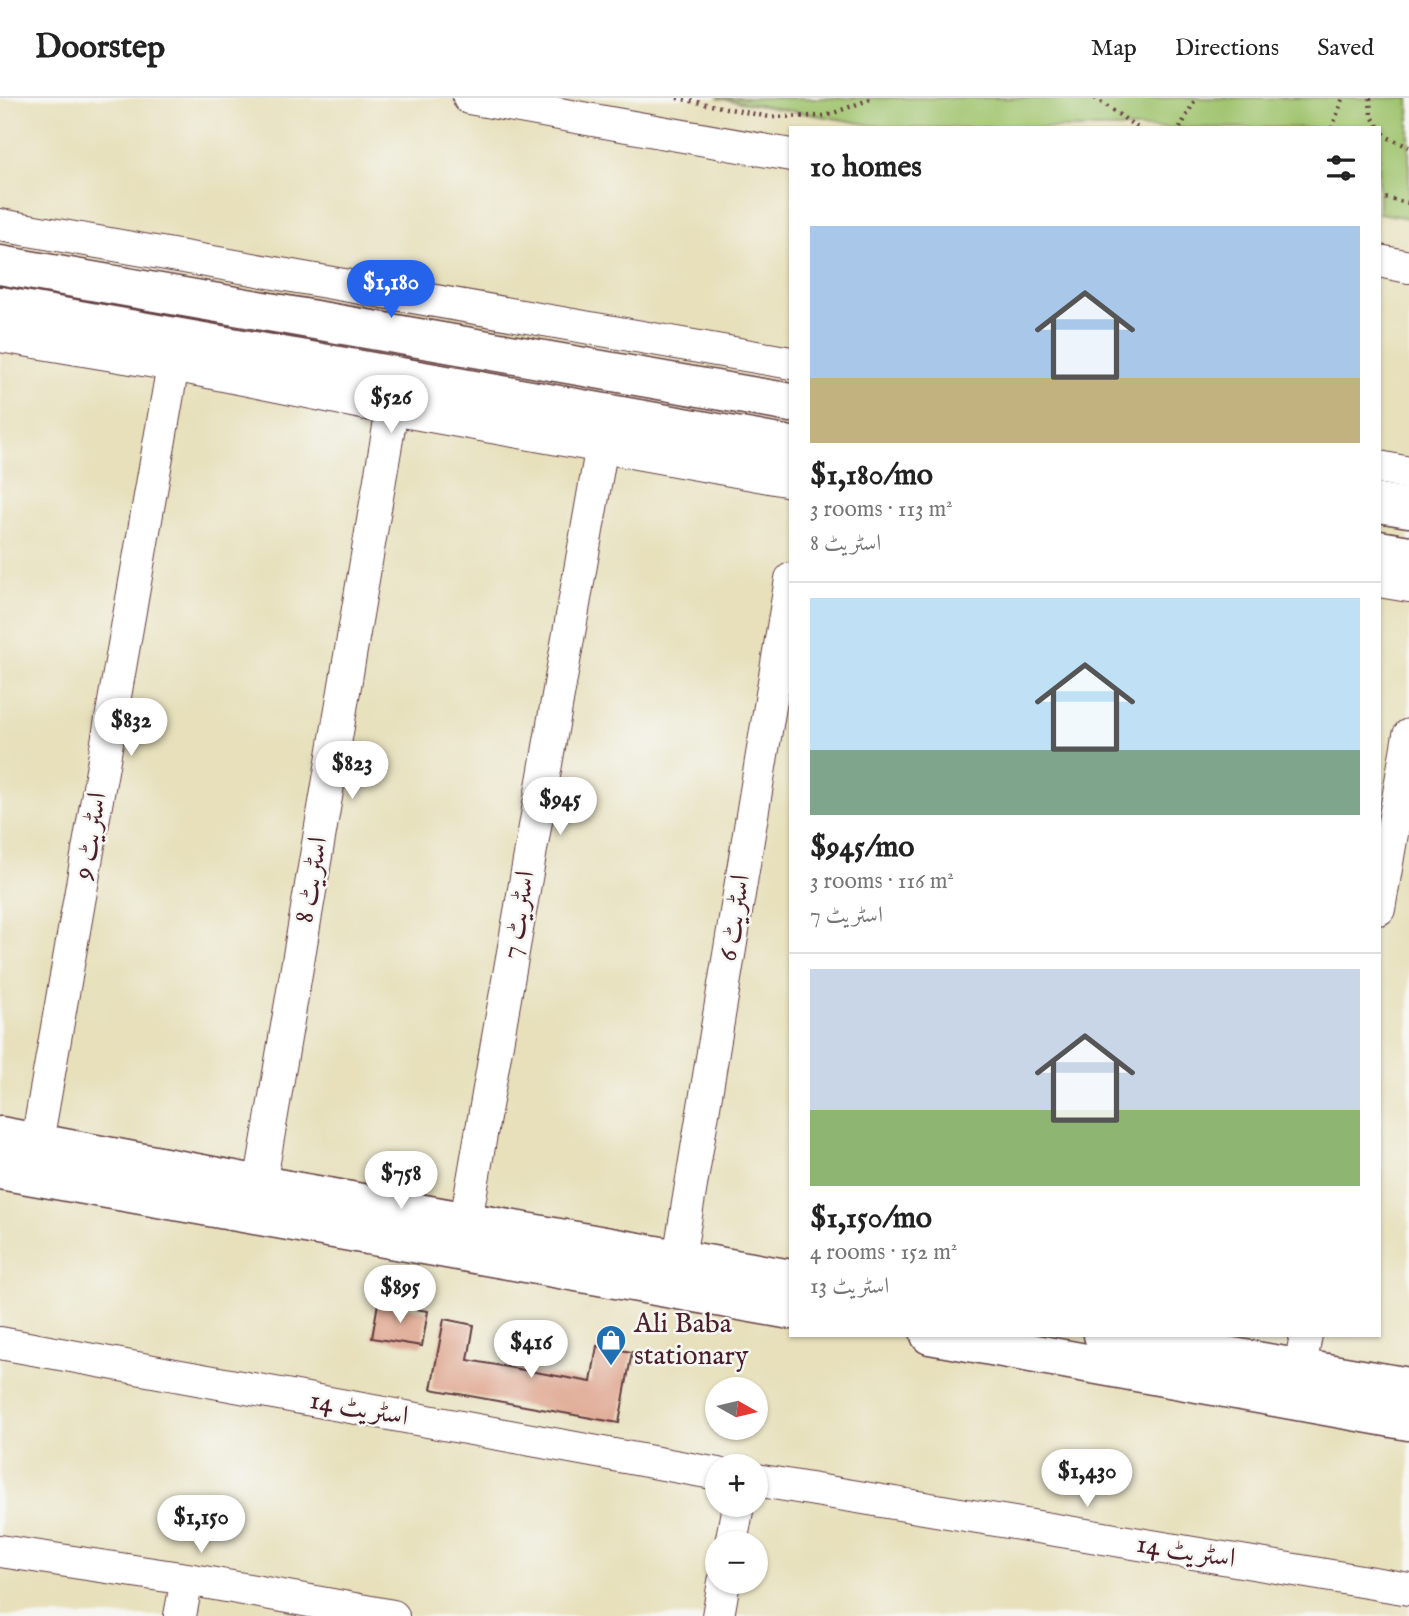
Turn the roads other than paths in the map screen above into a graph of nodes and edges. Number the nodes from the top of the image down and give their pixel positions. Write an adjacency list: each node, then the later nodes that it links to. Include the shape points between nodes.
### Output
1 (469, 98): 2 (street)
2 (789, 155)
3 (0, 225): 9 (street)
4 (1381, 261): 6 (street)
5 (0, 265): 11 (street)
6 (1409, 267)
7 (0, 306): 14 (street)
8 (0, 336): 10 (street)
9 (789, 363)
10 (173, 365): 12 (street); 28 (street, اسٹریٹ 9)
11 (789, 403)
12 (392, 408): 13 (street); 30 (street, اسٹریٹ 8)
13 (602, 445): 17 (street); 31 (street, اسٹریٹ 7)
14 (789, 446)
15 (1381, 467): 16 (street)
16 (1409, 473)
17 (789, 481)
18 (1381, 503): 19 (street)
19 (1409, 508)
20 (1381, 550): 21 (street)
21 (1409, 555)
22 (1381, 581): 23 (street)
23 (1409, 586)
24 (789, 591): 32 (street, اسٹریٹ 6)
25 (1409, 735): 26 (street)
26 (1381, 897)
27 (0, 1136): 28 (street)
28 (37, 1142): 30 (street)
29 (0, 1170): 34 (street)
30 (260, 1185): 31 (street)
31 (466, 1220): 32 (street)
32 (679, 1258): 34 (street)
33 (789, 1279): 34 (street)
34 (726, 1283): 35 (street)
35 (789, 1309)
36 (941, 1337): 41 (street)
37 (1128, 1337): 39 (street)
38 (0, 1343): 42 (street, اسٹریٹ 14)
39 (1303, 1351): 40 (street)
40 (1409, 1387)
41 (1409, 1421)
42 (705, 1472)
43 (768, 1482): 46 (street, اسٹریٹ 14)
44 (0, 1551): 45 (street)
45 (187, 1579): 48 (street); 49 (street)
46 (1409, 1588)
47 (722, 1594): 50 (street)
48 (180, 1616)
49 (393, 1616)
50 (718, 1616)

